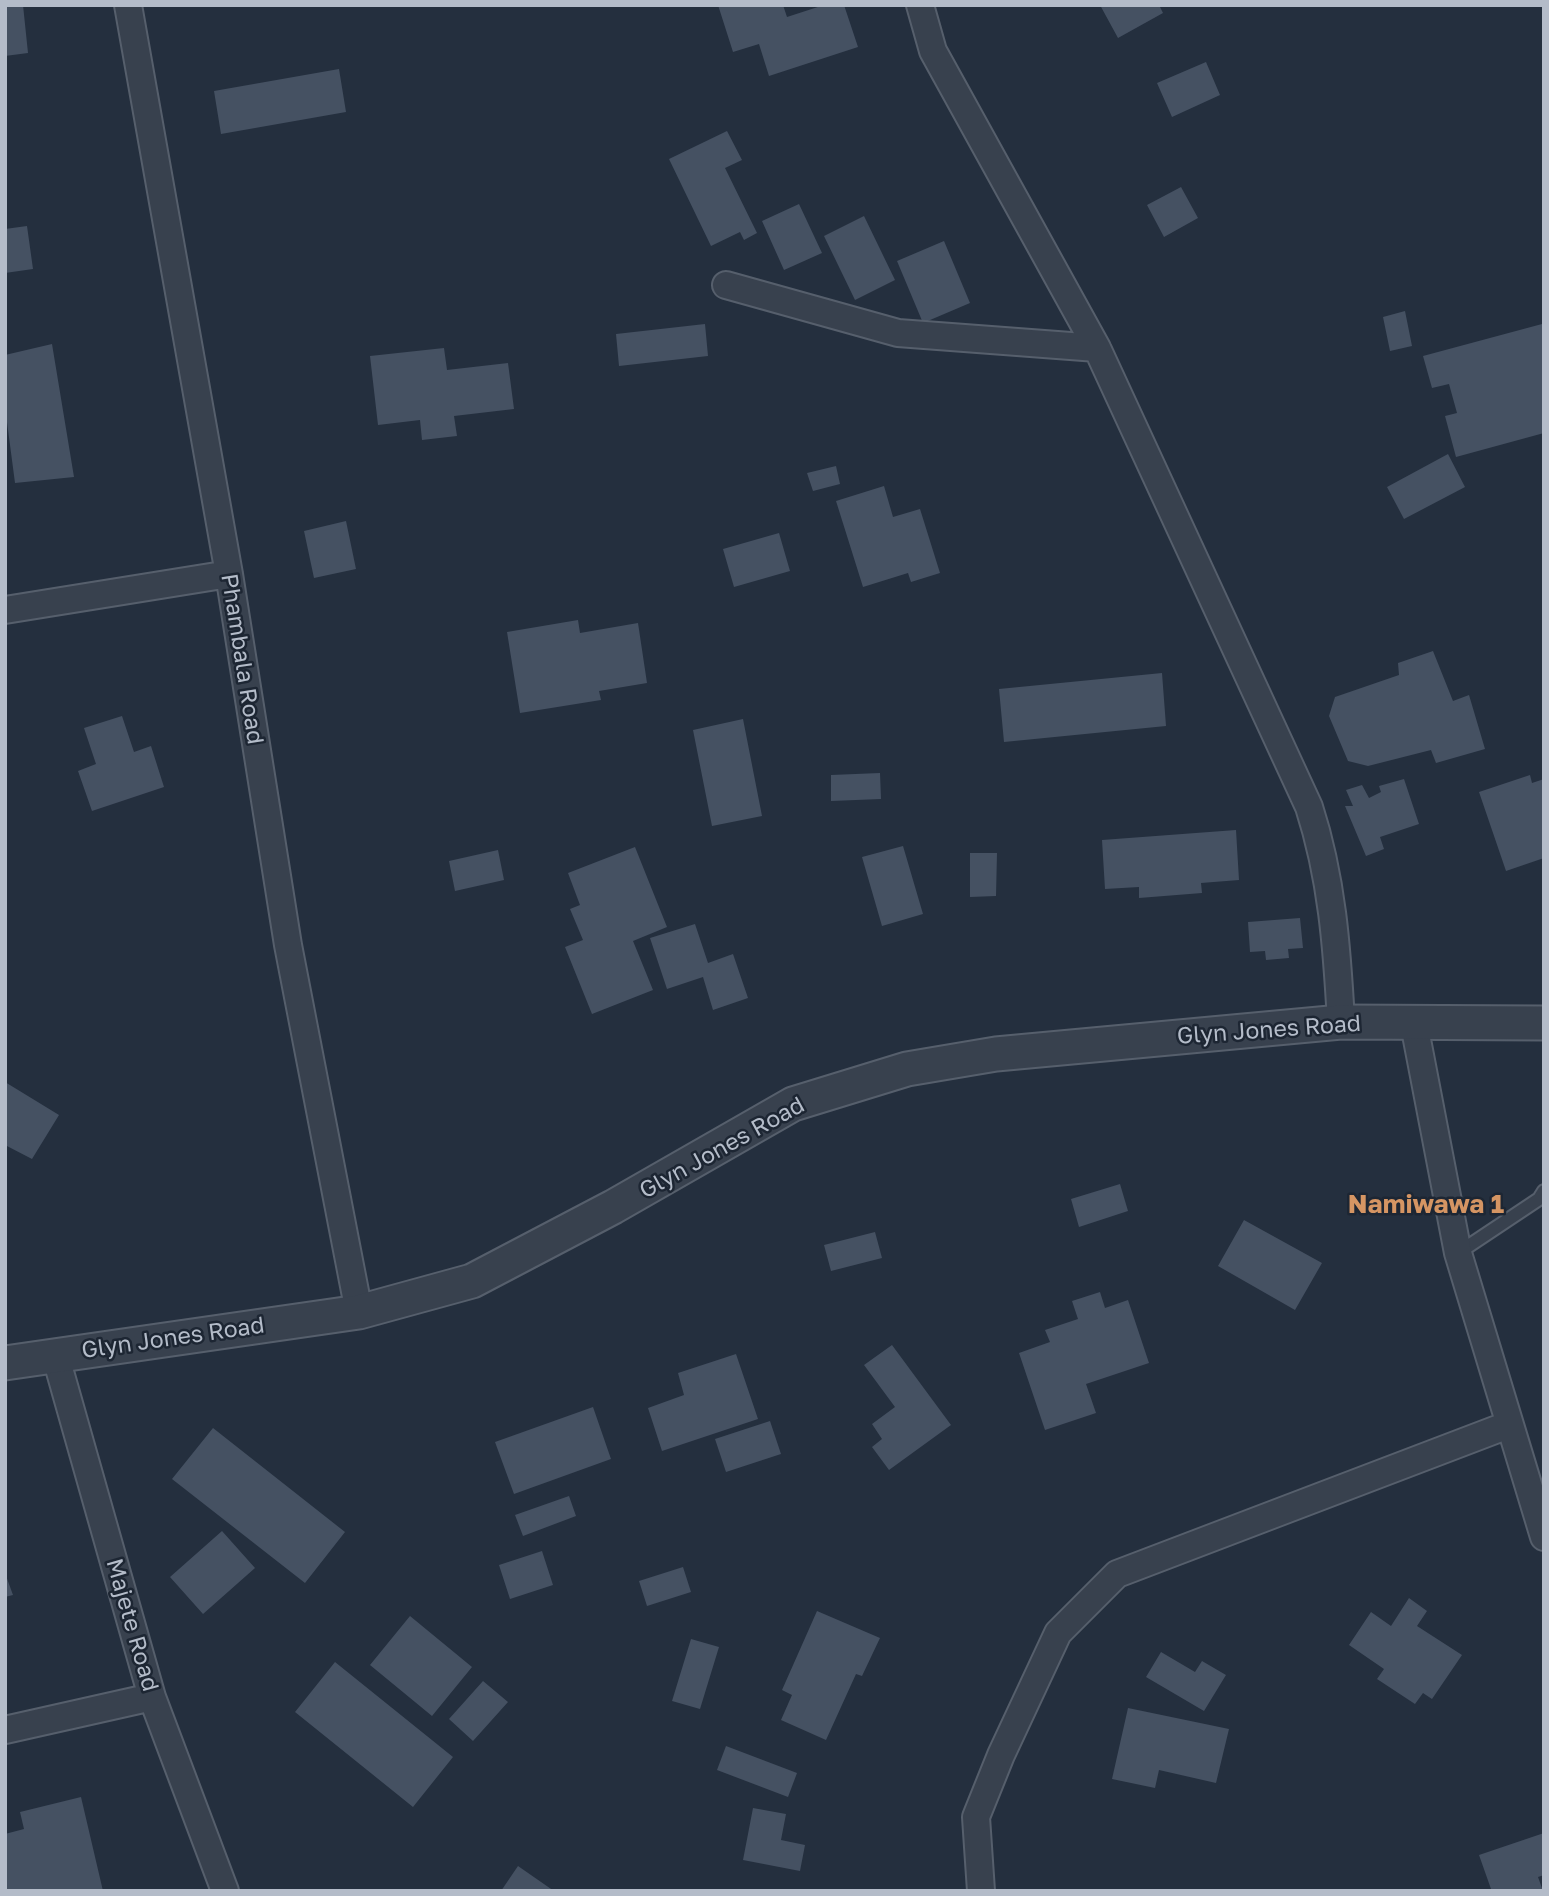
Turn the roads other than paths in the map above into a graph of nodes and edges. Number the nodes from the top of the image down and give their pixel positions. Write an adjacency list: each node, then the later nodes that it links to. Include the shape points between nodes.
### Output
1 (128, 5): 5 (street, Phambala Road)
2 (920, 5): 4 (street, via 933,51)
3 (726, 285): 4 (street, via 898,332)
4 (1097, 348): 7 (street, via 1309,807 1335,920)
5 (229, 574): 6 (street); 12 (street, Phambala Road, via 288,946)
6 (5, 610)
7 (1341, 1021): 8 (street, Glyn Jones Road); 12 (street, Glyn Jones Road, via 996,1054 907,1069 793,1104 614,1207 472,1281)
8 (1414, 1024): 9 (street, Glyn Jones Road); 11 (street)
9 (1543, 1025)
10 (1544, 1191): 11 (lane, via 1539,1199)
11 (1458, 1253): 15 (street)
12 (359, 1312): 13 (street, Glyn Jones Road)
13 (55, 1354): 14 (street, Glyn Jones Road); 17 (street, Majete Road)
14 (5, 1363)
15 (1508, 1425): 16 (street); 20 (street, via 1117,1574 1058,1633 1001,1755 976,1817)
16 (1544, 1537)
17 (152, 1697): 18 (street); 19 (street, Majete Road)
18 (5, 1730)
19 (225, 1891)
20 (981, 1891)

